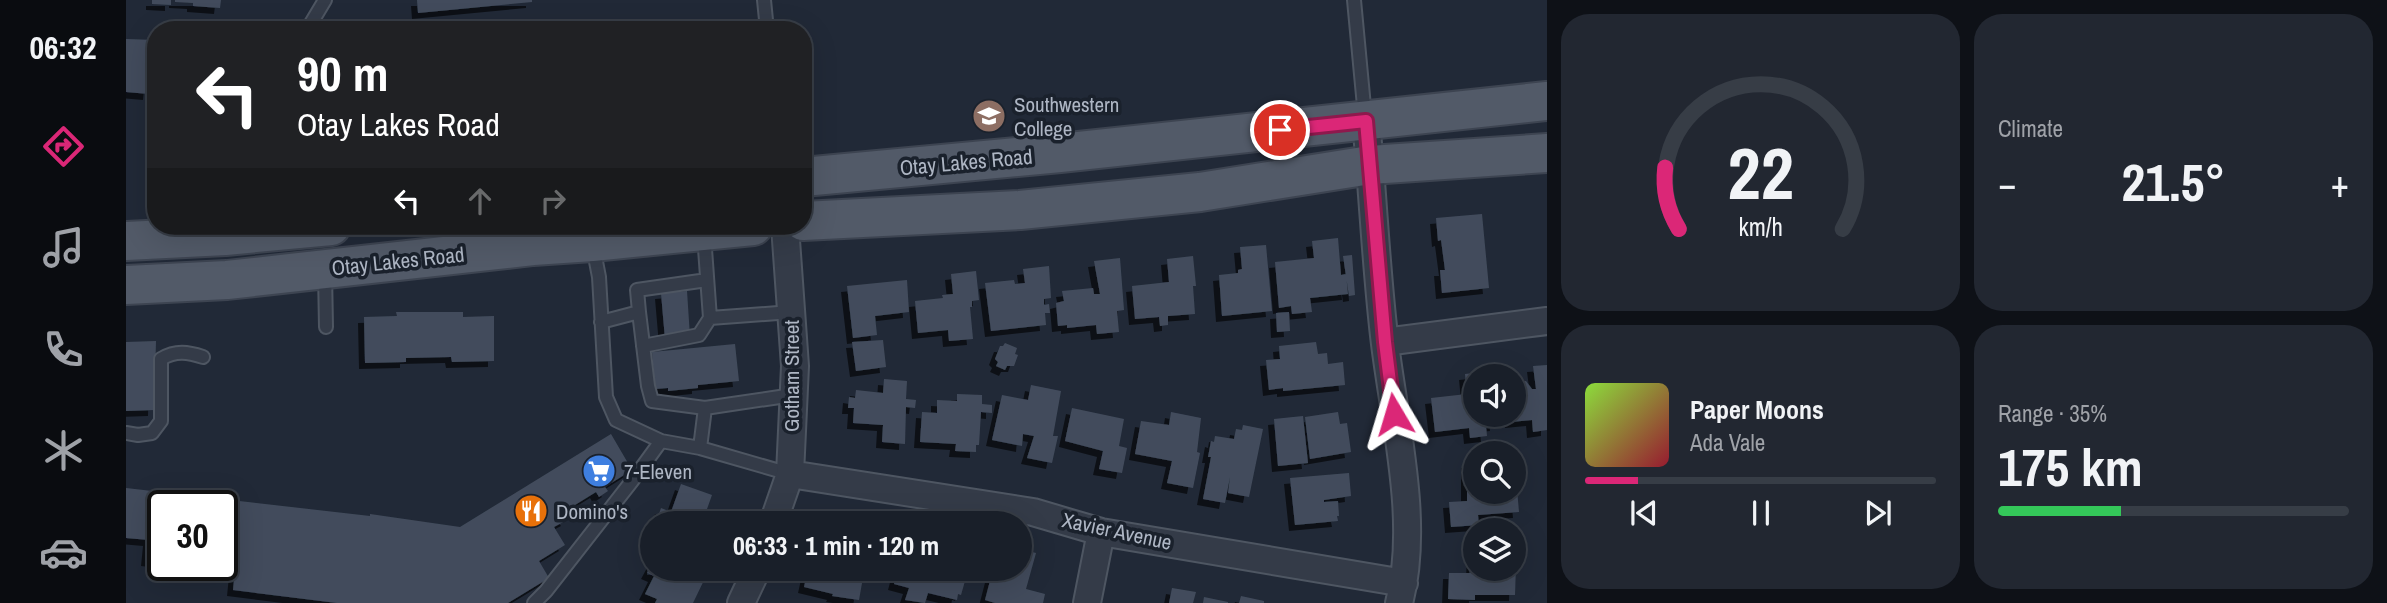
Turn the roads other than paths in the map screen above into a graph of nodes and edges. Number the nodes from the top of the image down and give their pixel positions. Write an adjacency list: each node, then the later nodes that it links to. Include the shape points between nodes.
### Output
1 (325, 0): 4 (lane)
2 (764, 0): 5 (lane)
3 (1354, 0): 7 (lane)
4 (312, 21)
5 (766, 21)
6 (1547, 101): 7 (main road, Otay Lakes Road)
7 (1366, 121): 9 (street); 10 (main road, Otay Lakes Road)
8 (1547, 153): 9 (main road)
9 (1370, 165): 11 (main road, via 1200,192 1034,208); 27 (street)
10 (812, 176)
11 (812, 220)
12 (231, 235): 16 (main road, Otay Lakes Road)
13 (667, 235): 17 (main road, Otay Lakes Road)
14 (704, 235): 19 (lane)
15 (786, 235): 22 (street, Gotham Street)
16 (126, 241)
17 (592, 243): 18 (main road, Otay Lakes Road); 25 (lane)
18 (325, 269): 20 (main road, Otay Lakes Road); 26 (lane)
19 (707, 280): 21 (lane, via 637,290); 23 (lane)
20 (126, 285)
21 (639, 312): 25 (lane); 28 (lane)
22 (791, 312): 23 (lane); 30 (street, Gotham Street)
23 (710, 318): 28 (lane, via 699,335)
24 (1547, 321): 27 (street)
25 (601, 323): 33 (lane, via 606,397 616,420)
26 (326, 327)
27 (1385, 342): 39 (street, via 1408,522)
28 (643, 346): 31 (lane, via 652,401)
29 (203, 357): 32 (lane, via 187,352 161,359 161,421 152,433)
30 (793, 395): 31 (lane); 35 (street, Gotham Street)
31 (705, 408): 34 (lane)
32 (126, 433)
33 (661, 441): 34 (lane); 40 (lane)
34 (700, 448): 35 (lane)
35 (789, 474): 36 (street, Gotham Street); 37 (street, Xavier Avenue, via 1033,512)
36 (777, 511)
37 (1101, 532): 39 (street, Xavier Avenue); 42 (street)
38 (751, 581): 41 (street)
39 (1401, 593)
40 (534, 603)
41 (741, 603)
42 (1087, 603)

